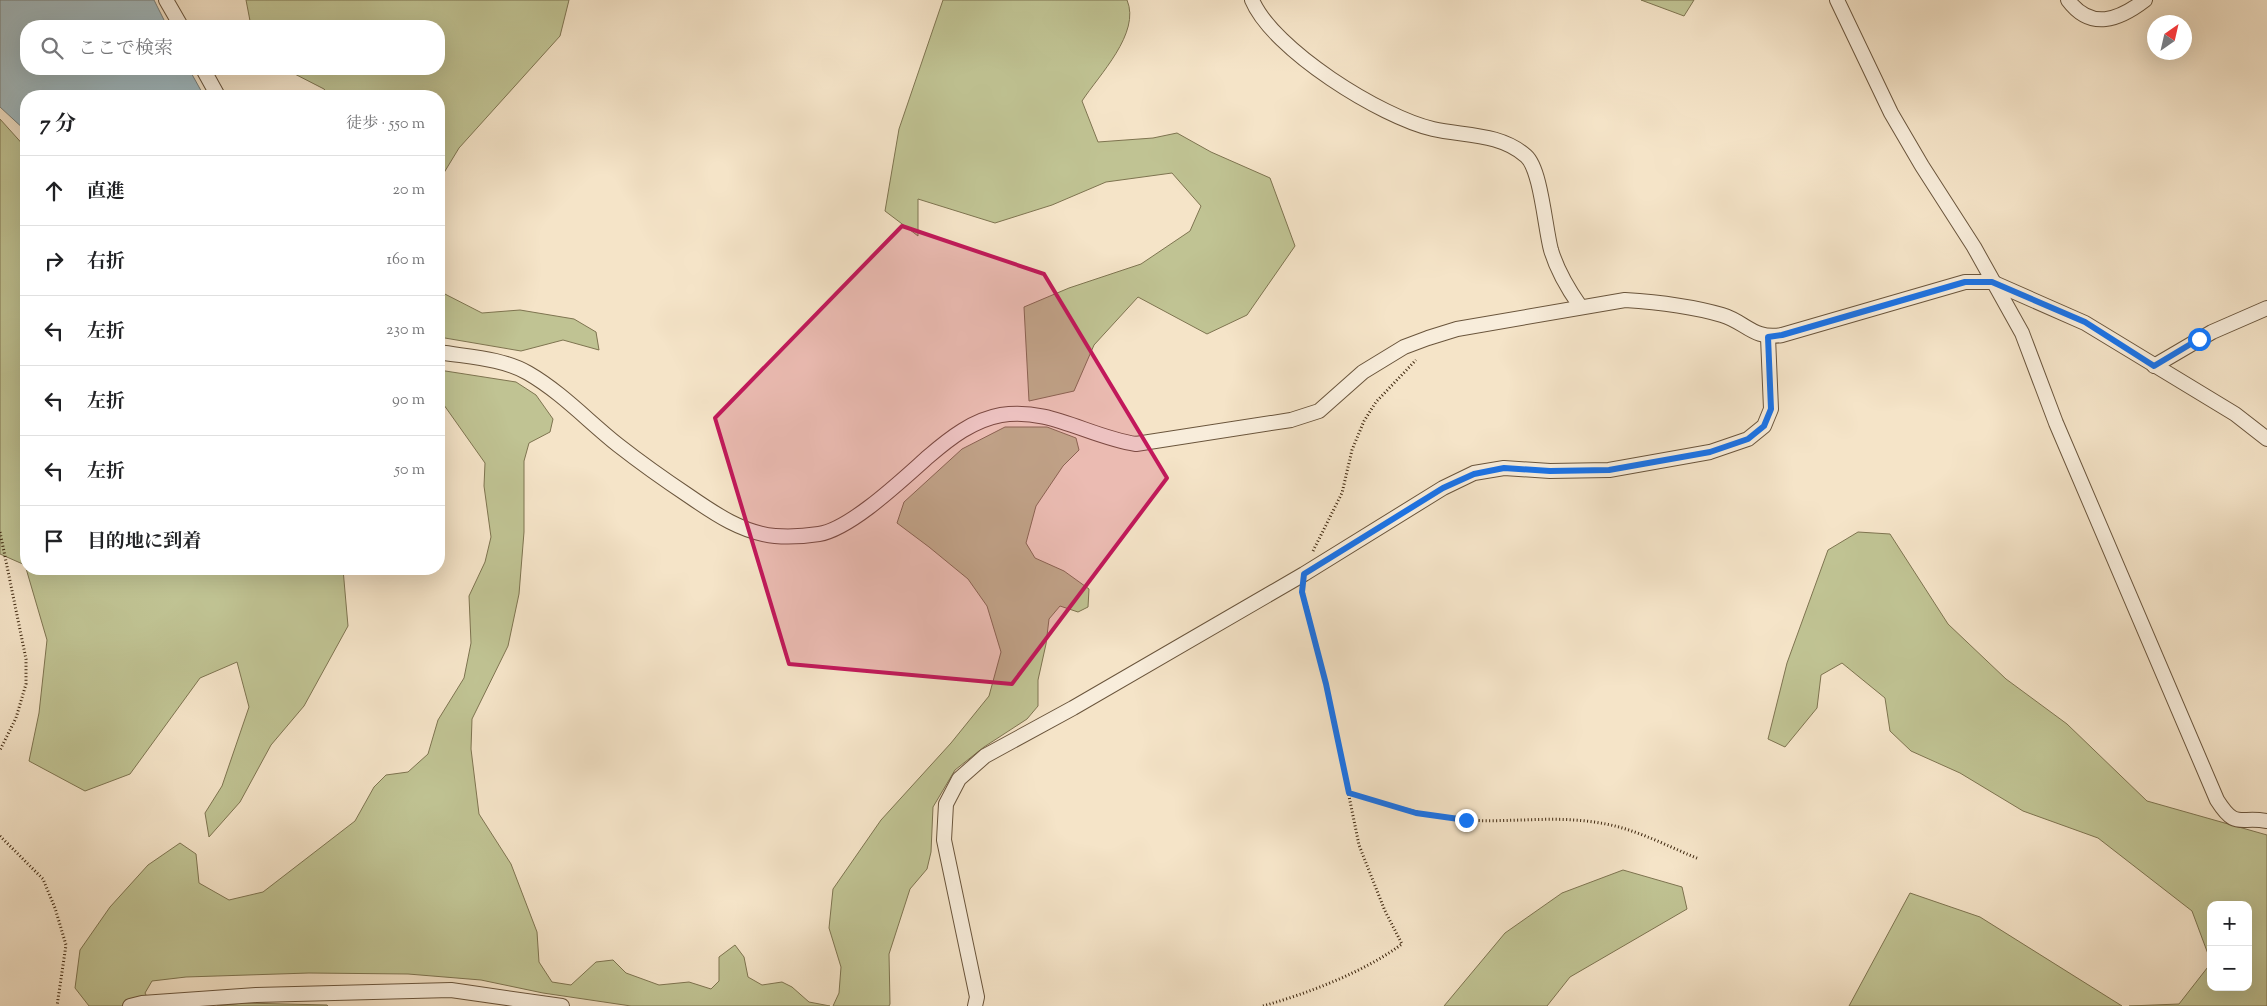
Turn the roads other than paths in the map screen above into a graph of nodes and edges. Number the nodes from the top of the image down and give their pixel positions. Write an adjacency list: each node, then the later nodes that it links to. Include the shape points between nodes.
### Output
1 (166, 0): 6 (street)
2 (1252, 0): 10 (street, via 1277,34 1309,63 1347,90 1431,128 1501,141 1528,157 1536,176 1551,250 1562,279)
3 (1837, 0): 9 (street, via 1891,113 1974,247)
4 (2068, 0): 5 (street, via 2090,19 2110,20)
5 (2145, 0)
6 (178, 20)
7 (206, 75): 8 (street)
8 (215, 90)
9 (1992, 282): 12 (street, via 1965,282); 14 (street, via 2085,322); 16 (street, via 2022,333 2056,423 2217,800 2226,814 2240,822)
10 (1580, 306): 12 (street, via 1626,300 1652,302 1724,315 1754,333); 13 (street, via 1457,329 1404,347 1364,372 1319,411 1291,420 1136,444 1117,442 1032,413 1000,416 970,425 854,518 820,534 775,536 743,528 710,511 618,445 551,388 527,372 509,364)
11 (2267, 308): 14 (street, via 2212,332)
12 (1768, 337): 19 (street, via 1771,409 1764,426 1748,439 1710,452 1609,470 1504,468 1474,474 1443,488 1304,574 985,756 959,779 946,804 944,840 976,997)
13 (445, 353)
14 (2154, 366): 15 (street, via 2235,414)
15 (2267, 439)
16 (2267, 821)
17 (130, 1006): 18 (street, via 256,995 451,990)
18 (562, 1006)
19 (975, 1006)

